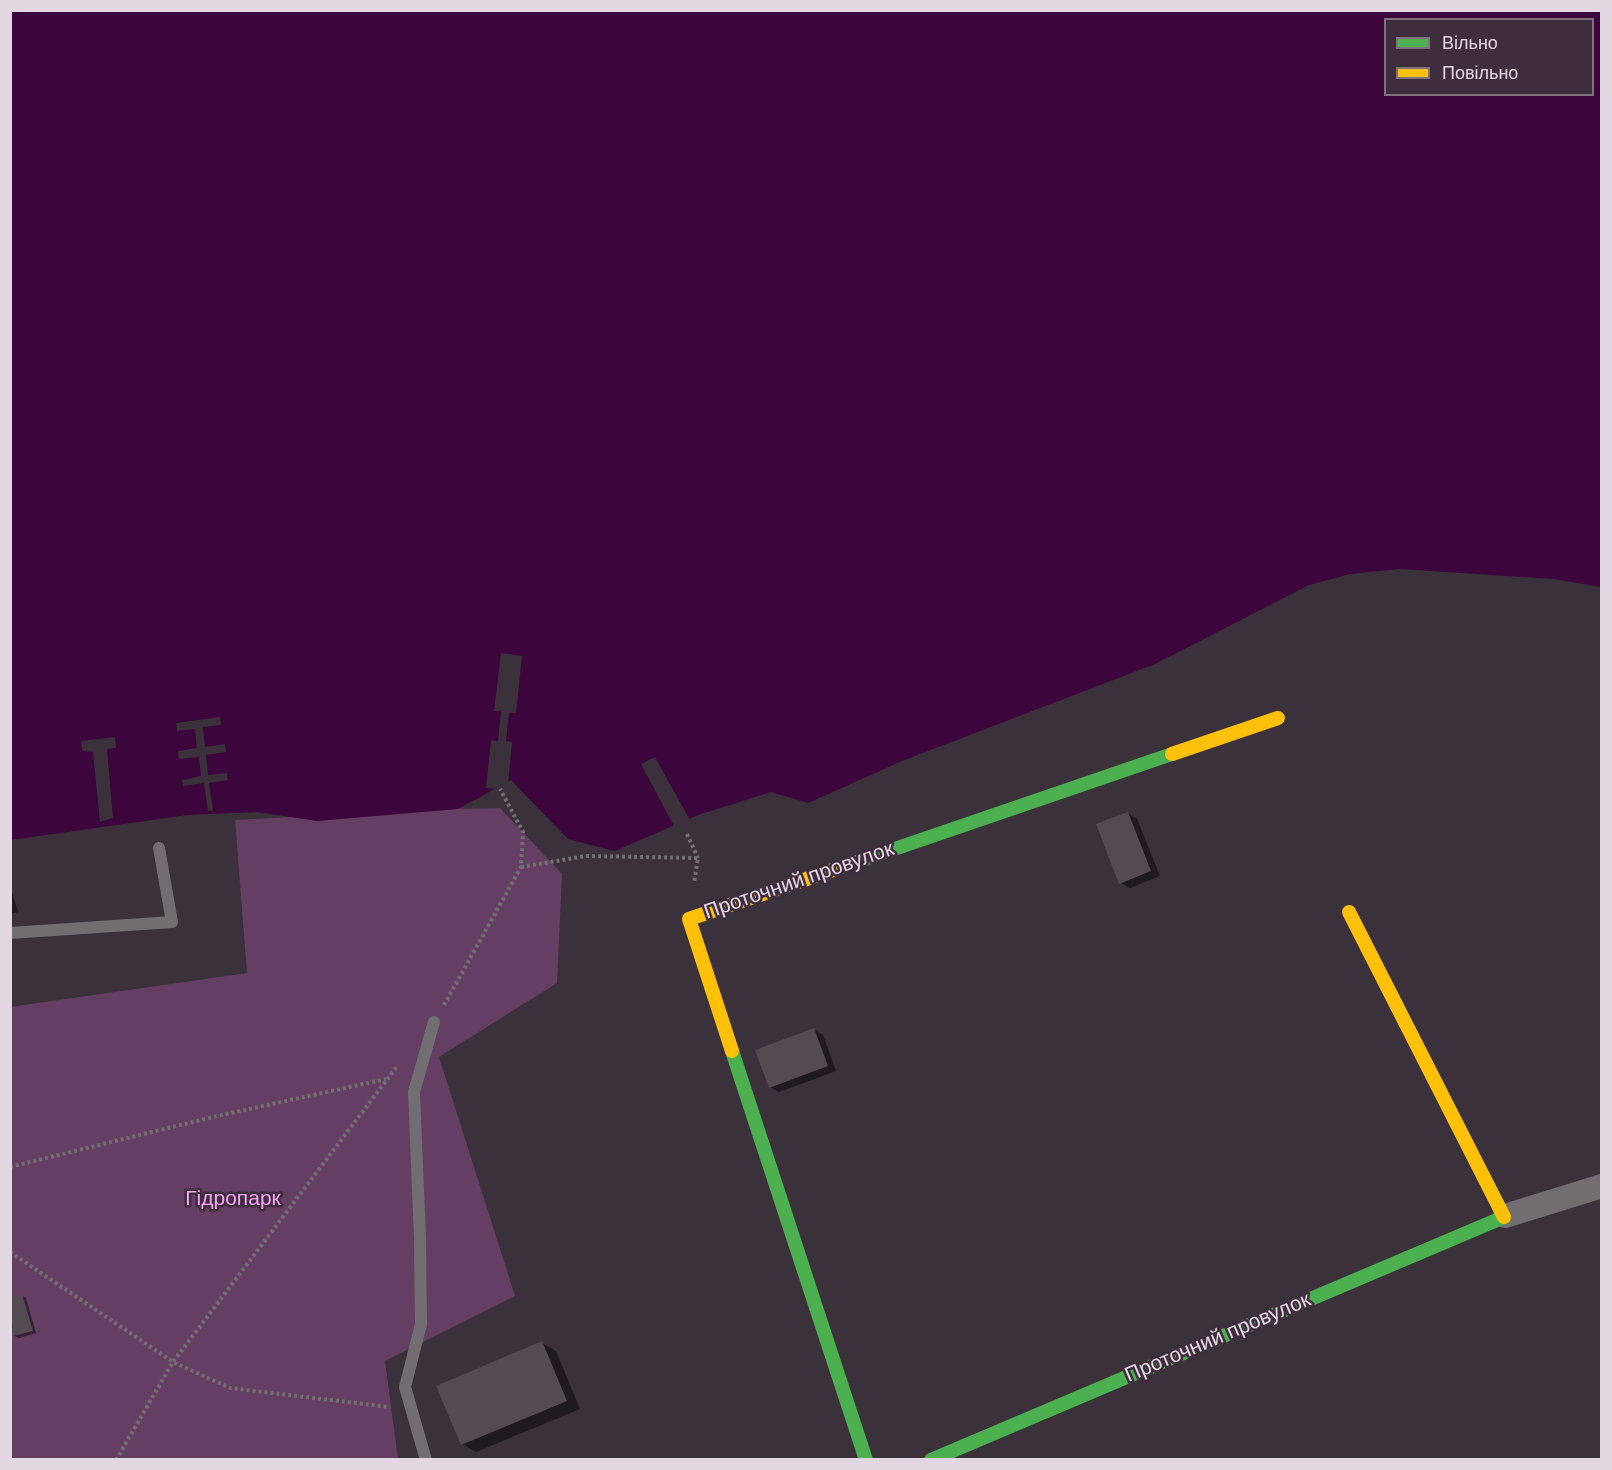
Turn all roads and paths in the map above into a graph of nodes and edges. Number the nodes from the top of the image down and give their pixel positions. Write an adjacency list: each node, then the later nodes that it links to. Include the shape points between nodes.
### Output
1 (1278, 718): 8 (street, Проточний провулок)
2 (500, 789): 6 (path, via 523,832)
3 (687, 834): 5 (path)
4 (159, 848): 9 (lane, via 172,922)
5 (698, 858): 6 (path, via 586,856); 8 (path)
6 (521, 867): 10 (path)
7 (1349, 912): 15 (street)
8 (689, 919): 21 (street, Проточний провулок)
9 (10, 933)
10 (434, 1022): 18 (lane, via 414,1092 421,1324 405,1387)
11 (400, 1063): 12 (path)
12 (386, 1079): 13 (path); 17 (path)
13 (10, 1167)
14 (1602, 1186): 15 (street, Проточний провулок)
15 (1505, 1216): 22 (street, Проточний провулок)
16 (10, 1252): 17 (path)
17 (173, 1362): 18 (path, via 230,1388); 19 (path)
18 (411, 1410): 20 (lane)
19 (116, 1460)
20 (426, 1460)
21 (866, 1460)
22 (931, 1460)

